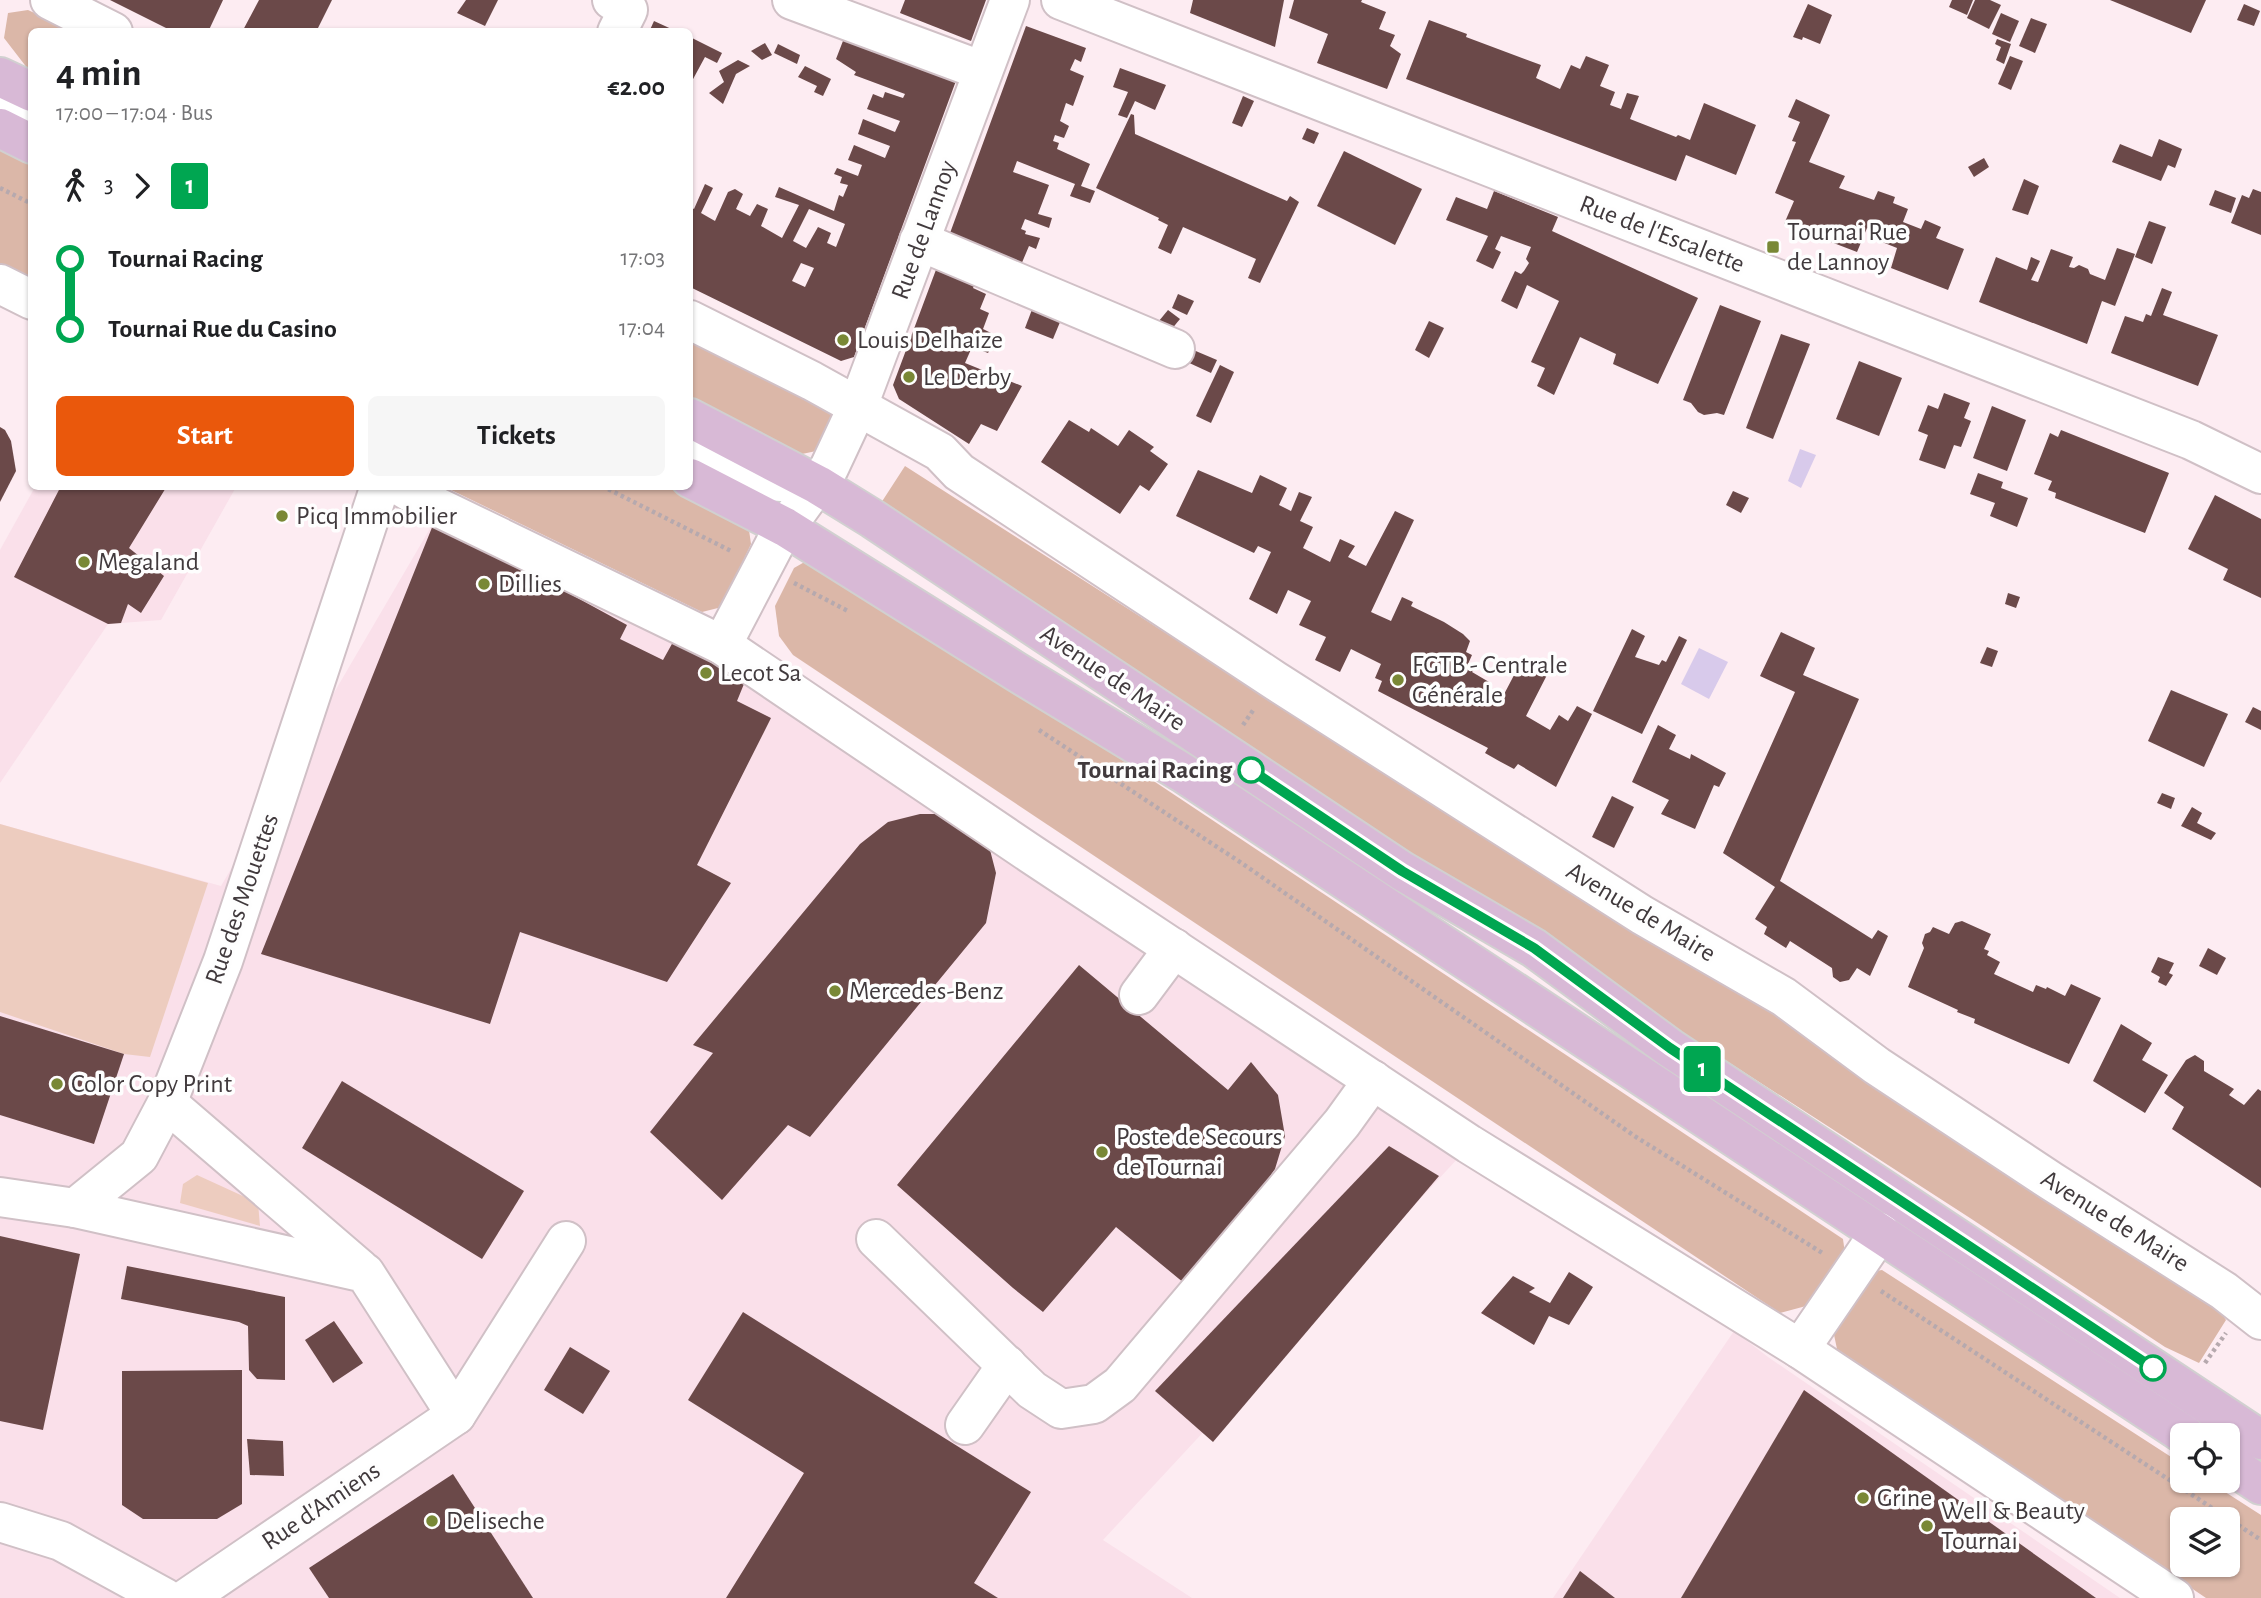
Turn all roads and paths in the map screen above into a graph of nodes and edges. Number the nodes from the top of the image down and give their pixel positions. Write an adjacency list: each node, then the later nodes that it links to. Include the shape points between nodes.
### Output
1 (50, 0): 6 (street)
2 (612, 0): 7 (street, via 628,10)
3 (792, 0): 8 (street)
4 (1010, 0): 8 (street, Rue de Lannoy)
5 (1061, 0): 25 (street, Rue de l'Escalette, via 2192,440)
6 (105, 28)
7 (619, 28)
8 (983, 71): 17 (street, Rue de Lannoy)
9 (0, 76): 10 (main road)
10 (28, 90)
11 (0, 103): 12 (street)
12 (28, 117)
13 (0, 128): 14 (main road)
14 (28, 142)
15 (0, 188): 16 (path)
16 (28, 202)
17 (919, 241): 21 (street); 22 (street, Rue de Lannoy)
18 (0, 284): 19 (street)
19 (28, 298)
20 (693, 322): 22 (street, Avenue de Maire)
21 (1175, 349)
22 (858, 406): 27 (street, Rue de Lannoy); 47 (street, Avenue de Maire, via 940,452 958,472 1631,908 1784,997 1877,1066 2224,1291)
23 (693, 420): 27 (main road, Avenue de Maire)
24 (693, 444): 27 (street, via 756,480)
25 (2261, 474)
26 (693, 480): 31 (main road, Avenue de Maire)
27 (818, 485): 31 (street, Rue de Lannoy); 53 (main road, Avenue de Maire, via 1402,871 1534,948 1670,1048)
28 (379, 490): 39 (street, Rue des Mouettes, via 223,961)
29 (407, 490): 34 (street)
30 (610, 490): 32 (path)
31 (785, 527): 32 (street, Rue de Lannoy); 42 (main road, Avenue de Maire, via 1194,780)
32 (762, 566): 33 (path); 34 (street, Rue de Lannoy)
33 (857, 616)
34 (722, 645): 36 (street)
35 (1033, 726): 45 (path, via 1243,864 1636,1137)
36 (1174, 948): 37 (street); 38 (street)
37 (1139, 995)
38 (1373, 1080): 48 (street); 49 (street, via 1342,1123 1120,1385 1094,1404 1061,1409 1032,1390)
39 (167, 1103): 41 (street, Rue des Mouettes, via 139,1156); 46 (street)
40 (0, 1197): 41 (street)
41 (75, 1208): 46 (street)
42 (1880, 1232): 45 (street); 52 (main road, Avenue de Maire)
43 (876, 1240): 49 (street)
44 (566, 1241): 50 (street, Rue d'Amiens)
45 (1853, 1272): 48 (street); 57 (path)
46 (365, 1273): 50 (street)
47 (2261, 1321)
48 (1800, 1349): 60 (street)
49 (1007, 1365): 51 (street)
50 (456, 1415): 59 (street, Rue d'Amiens)
51 (965, 1425)
52 (2170, 1425)
53 (2261, 1440)
54 (2240, 1471): 55 (main road)
55 (2261, 1485)
56 (0, 1522): 58 (street, via 61,1541)
57 (2261, 1540)
58 (165, 1598)
59 (187, 1598)
60 (2174, 1598)

